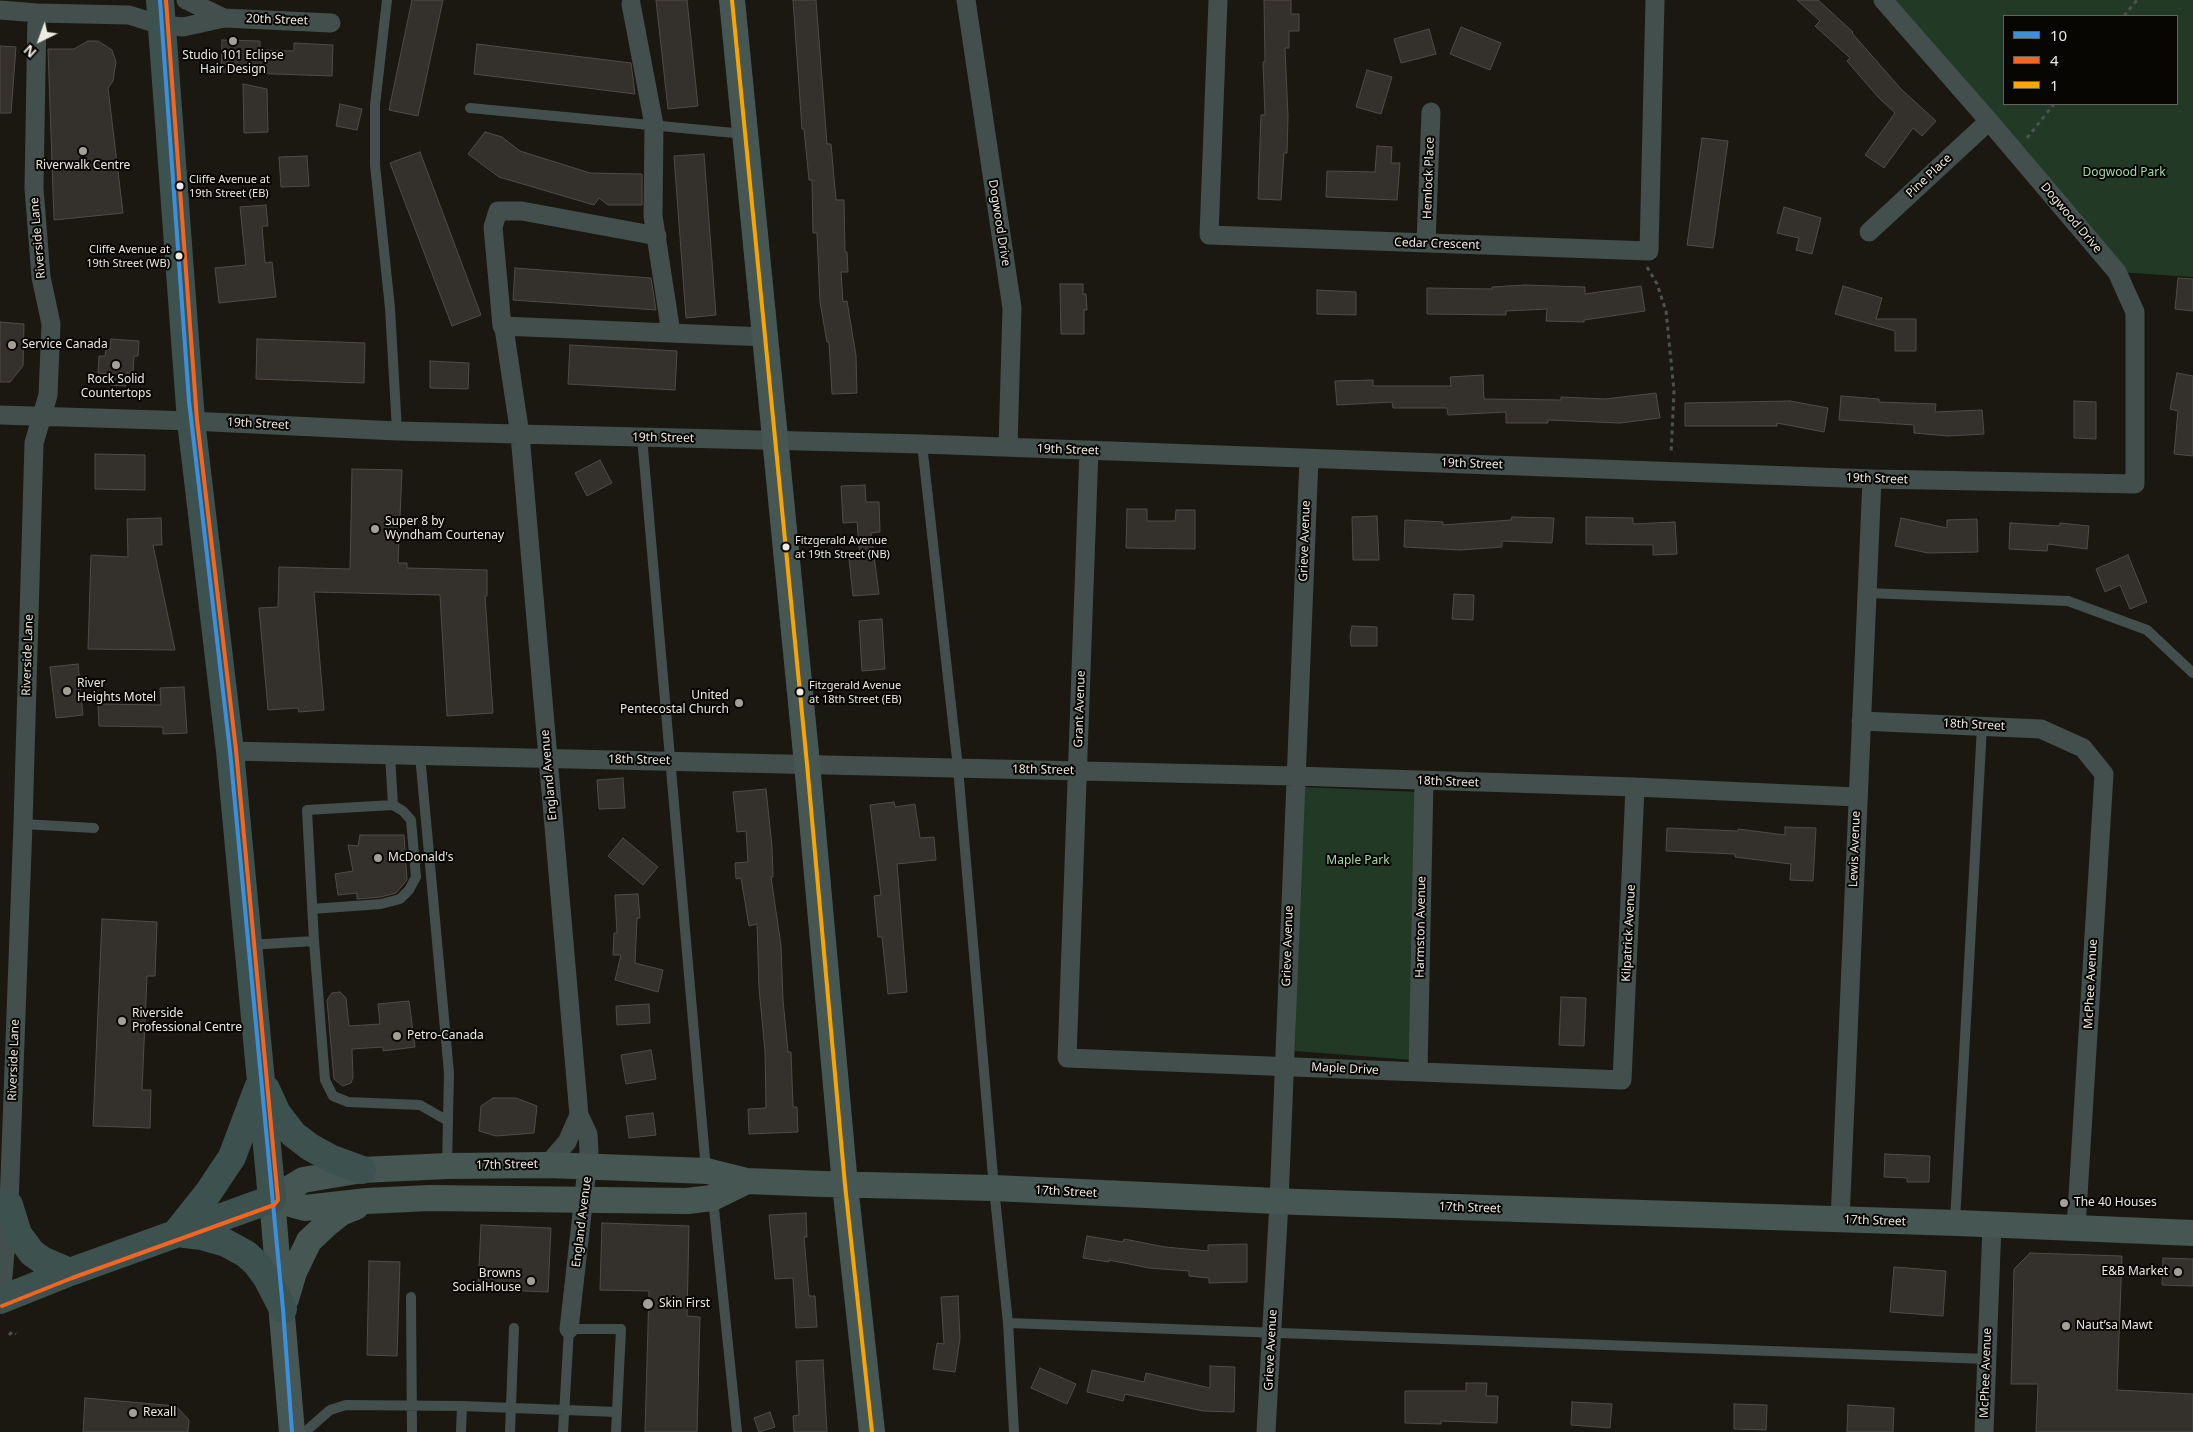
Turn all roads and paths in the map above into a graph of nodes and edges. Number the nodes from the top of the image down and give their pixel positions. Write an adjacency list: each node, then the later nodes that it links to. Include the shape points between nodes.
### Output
1 (186, 0): 14 (street, 20th Street)
2 (387, 0): 33 (lane, via 375,106 375,165 390,308)
3 (732, 0): 21 (street)
4 (966, 0): 38 (street, Dogwood Drive, via 1012,308)
5 (1218, 0): 25 (street, Cedar Crescent, via 1209,235)
6 (1655, 0): 26 (street, via 1649,251)
7 (1883, 0): 19 (street, Dogwood Drive)
8 (2137, 0): 13 (path)
9 (631, 4): 20 (street)
10 (0, 10): 12 (street, 20th Street)
11 (161, 12): 12 (street, 20th Street, via 129,15); 14 (street, 20th Street, via 183,27); 32 (main road)
12 (36, 13): 31 (street, Riverside Lane, via 34,188 41,277 51,324 48,395)
13 (2125, 15)
14 (224, 18): 15 (street, 20th Street)
15 (331, 22)
16 (2053, 105): 22 (path)
17 (470, 108): 20 (lane)
18 (1431, 112): 25 (street, Hemlock Place)
19 (1989, 121): 22 (street, Dogwood Drive); 23 (street, Pine Place)
20 (654, 125): 21 (lane); 24 (street, via 653,216)
21 (746, 134): 29 (street)
22 (2016, 152): 43 (street, Dogwood Drive, via 2117,272 2135,312)
23 (1869, 232)
24 (657, 236): 27 (street, England Avenue, via 522,211 498,211 493,228); 28 (street)
25 (1426, 243): 26 (street, Cedar Crescent)
26 (1635, 251): 41 (path, via 1657,284 1666,311 1674,391)
27 (502, 326): 28 (street); 34 (street, England Avenue)
28 (670, 332): 29 (street)
29 (766, 336): 36 (street)
30 (0, 414): 31 (street, 19th Street)
31 (41, 417): 32 (street, 19th Street); 62 (street, Riverside Lane, via 34,443)
32 (191, 421): 33 (street, 19th Street); 49 (main road)
33 (397, 431): 34 (street, 19th Street)
34 (520, 435): 35 (street, 19th Street); 52 (street, England Avenue)
35 (642, 437): 36 (street, 19th Street); 53 (lane)
36 (776, 440): 37 (street, 19th Street); 54 (street)
37 (922, 444): 38 (street, 19th Street); 55 (lane)
38 (1008, 447): 39 (street, 19th Street)
39 (1089, 450): 40 (street, 19th Street); 56 (street, Grant Avenue)
40 (1309, 459): 41 (street, 19th Street); 57 (street, Grieve Avenue)
41 (1670, 470): 42 (street, 19th Street)
42 (1872, 479): 43 (street, 19th Street); 44 (street, Lewis Avenue)
43 (2135, 484)
44 (1867, 594): 45 (lane, via 2068,601 2147,630); 46 (street, Lewis Avenue)
45 (2193, 673)
46 (1861, 721): 47 (street, 18th Street); 60 (street, Lewis Avenue)
47 (1982, 726): 48 (street, 18th Street, via 2041,729); 89 (lane)
48 (2083, 748): 91 (street, McPhee Avenue, via 2104,774)
49 (230, 751): 50 (street, 18th Street); 66 (main road)
50 (390, 755): 51 (street, 18th Street); 61 (lane)
51 (420, 755): 52 (street, 18th Street); 73 (lane, via 449,1073)
52 (547, 758): 53 (street, 18th Street); 72 (street, England Avenue)
53 (671, 761): 54 (street, 18th Street); 78 (lane)
54 (808, 764): 55 (street, 18th Street); 80 (street)
55 (958, 768): 56 (street, 18th Street); 81 (lane)
56 (1077, 771): 57 (street, 18th Street); 67 (street, Grant Avenue)
57 (1295, 776): 58 (street, 18th Street); 68 (street, Grieve Avenue)
58 (1424, 781): 59 (street, 18th Street); 69 (street, Harmston Avenue)
59 (1635, 787): 60 (street, 18th Street); 71 (street, Kilpatrick Avenue)
60 (1857, 797): 88 (street, Lewis Avenue)
61 (393, 805): 64 (lane, via 307,810); 64 (lane, via 404,810 411,820 416,877 410,890 400,899 380,904)
62 (23, 824): 63 (lane); 87 (street, Riverside Lane)
63 (94, 828)
64 (312, 908): 65 (lane)
65 (314, 942): 66 (lane); 73 (lane, via 326,1080 333,1096 348,1102 420,1105)
66 (248, 945): 70 (main road)
67 (1067, 1058): 68 (street, Maple Drive)
68 (1283, 1066): 69 (street, Maple Drive); 86 (street, Grieve Avenue)
69 (1418, 1072): 71 (street, Maple Drive)
70 (261, 1079): 77 (main road, via 278,1113 294,1134 332,1159); 83 (main road); 92 (main road, via 232,1157)
71 (1622, 1080)
72 (580, 1116): 74 (street, via 567,1142); 76 (street, England Avenue, via 588,1134)
73 (448, 1121): 75 (lane)
74 (547, 1165): 75 (street, 17th Street); 76 (street, 17th Street)
75 (447, 1166): 77 (street, 17th Street)
76 (589, 1166): 78 (street, 17th Street); 84 (street, England Avenue)
77 (362, 1170): 83 (street, 17th Street, via 303,1180)
78 (706, 1171): 79 (street, 17th Street)
79 (748, 1181): 80 (street, 17th Street); 82 (street, 17th Street)
80 (845, 1185): 81 (street, 17th Street); 118 (street)
81 (994, 1188): 86 (street, 17th Street); 98 (lane)
82 (712, 1198): 84 (street, 17th Street, via 687,1201); 117 (lane)
83 (272, 1199): 85 (street, 17th Street, via 305,1208); 92 (main road, 17th Street); 97 (street)
84 (584, 1200): 85 (street, 17th Street, via 429,1198); 100 (street, England Avenue)
85 (367, 1201): 97 (street, via 341,1213 309,1241 294,1272)
86 (1279, 1202): 88 (street, 17th Street); 101 (street, Grieve Avenue)
87 (9, 1205): 94 (main road, via 18,1234 32,1253); 96 (street, Riverside Lane)
88 (1840, 1220): 89 (street, 17th Street)
89 (1955, 1223): 90 (street, 17th Street)
90 (1992, 1225): 91 (street, 17th Street); 104 (street, McPhee Avenue)
91 (2076, 1228): 93 (street, 17th Street)
92 (176, 1233): 94 (main road, 17th Street); 97 (main road, via 226,1243 246,1254 267,1278)
93 (2193, 1233)
94 (70, 1272): 96 (main road, 17th Street)
95 (410, 1297): 105 (lane)
96 (1, 1300)
97 (282, 1309): 110 (street)
98 (1008, 1323): 101 (lane); 119 (lane)
99 (514, 1328): 107 (lane)
100 (569, 1329): 108 (lane); 109 (lane, via 621,1329)
101 (1272, 1332): 104 (lane); 120 (street, Grieve Avenue)
102 (16, 1334): 103 (path, via 12,1332)
103 (9, 1335)
104 (1987, 1359): 121 (street, McPhee Avenue)
105 (412, 1406): 106 (lane); 111 (lane, via 346,1405 330,1410); 112 (lane)
106 (462, 1406): 107 (lane); 113 (lane)
107 (510, 1408): 108 (lane); 114 (lane)
108 (563, 1410): 109 (lane); 115 (lane)
109 (617, 1412): 116 (lane)
110 (292, 1432)
111 (305, 1432)
112 (412, 1432)
113 (461, 1432)
114 (510, 1432)
115 (562, 1432)
116 (616, 1432)
117 (737, 1432)
118 (872, 1432)
119 (1014, 1432)
120 (1266, 1432)
121 (1984, 1432)

